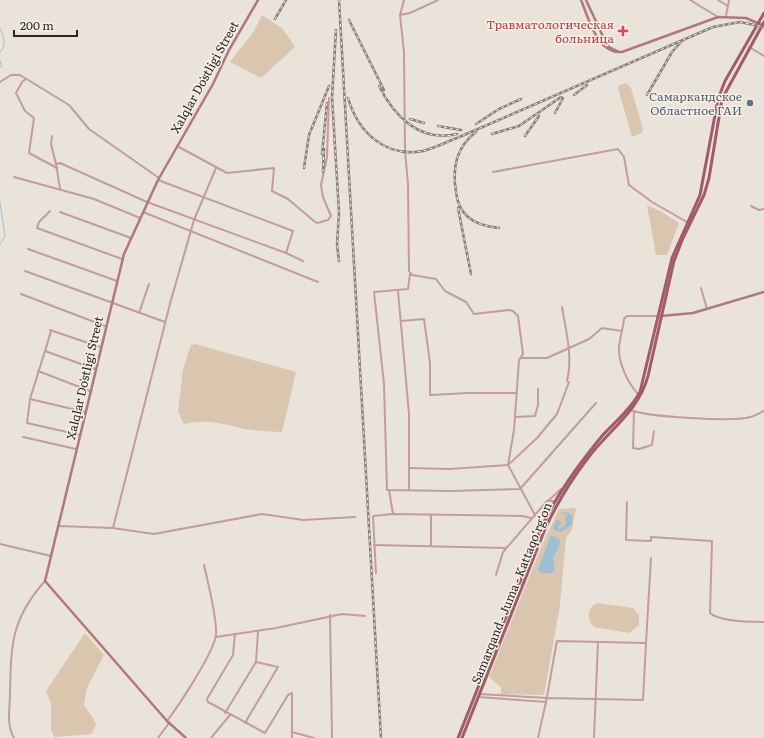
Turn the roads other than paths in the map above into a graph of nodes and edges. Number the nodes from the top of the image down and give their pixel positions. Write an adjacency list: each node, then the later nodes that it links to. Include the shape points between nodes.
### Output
1 (258, 0): 23 (main road, Xalqlar Doʻstligi Street)
2 (404, 0): 11 (street)
3 (438, 0): 11 (street)
4 (581, 0): 17 (main road, via 600,42 612,52)
5 (586, 0): 17 (main road, via 606,43 611,49)
6 (690, 0): 13 (street)
7 (718, 0): 9 (street)
8 (729, 0): 9 (street)
9 (728, 6): 12 (street)
10 (764, 13): 14 (main road)
11 (400, 15): 48 (street, via 404,46)
12 (726, 16): 13 (main road); 14 (main road, via 746,18)
13 (718, 17): 17 (main road)
14 (758, 23): 15 (main road); 40 (main road, via 721,90 702,188)
15 (763, 24): 16 (main road)
16 (749, 47): 18 (street); 60 (main road, via 722,99 707,184 674,261)
17 (619, 52)
18 (764, 56)
19 (26, 79): 20 (street, via 15,74); 25 (street, via 16,93 25,111 34,118 29,153); 29 (street, via 69,104 89,130)
20 (0, 82)
21 (329, 98): 26 (street, via 327,157 322,185 330,219 318,223 288,199 272,190 274,168 227,173)
22 (52, 136): 24 (street, via 51,144)
23 (177, 146): 26 (street); 29 (main road, Xalqlar Doʻstligi Street)
24 (56, 164): 25 (street); 32 (street, via 60,163)
25 (57, 168): 30 (street)
26 (216, 168): 31 (street)
27 (493, 172): 40 (street, via 618,148 624,157 629,185)
28 (14, 177): 30 (street)
29 (158, 179): 31 (street); 32 (main road, Xalqlar Doʻstligi Street)
30 (60, 189): 38 (street, via 94,199)
31 (204, 198): 39 (street); 44 (street, via 293,231)
32 (147, 202): 37 (main road, Xalqlar Doʻstligi Street); 39 (street)
33 (751, 206): 34 (street, via 759,210)
34 (764, 209)
35 (50, 211): 45 (street, via 39,222 37,228)
36 (60, 212): 42 (street)
37 (143, 212): 38 (main road, Xalqlar Doʻstligi Street); 41 (street)
38 (140, 218): 42 (main road, Xalqlar Doʻstligi Street)
39 (194, 220): 41 (street); 44 (street)
40 (687, 222): 60 (main road, via 672,258)
41 (191, 231): 50 (street); 62 (street)
42 (131, 238): 45 (main road, Xalqlar Doʻstligi Street)
43 (28, 249): 49 (street)
44 (286, 253): 46 (street)
45 (122, 259): 49 (main road, Xalqlar Doʻstligi Street)
46 (302, 261)
47 (25, 271): 56 (street)
48 (410, 273): 53 (street, via 408,289); 68 (street, via 436,278 446,291 466,302 474,314 509,310 516,313 521,334)
49 (116, 281): 56 (main road, Xalqlar Doʻstligi Street)
50 (318, 282)
51 (149, 284): 59 (street)
52 (701, 288): 58 (street)
53 (398, 291): 61 (street); 88 (street, via 374,292 384,384 386,488)
54 (764, 292): 58 (main road)
55 (22, 294): 63 (street)
56 (111, 303): 59 (street); 63 (main road, Xalqlar Doʻstligi Street)
57 (562, 308): 66 (street)
58 (707, 310): 60 (main road)
59 (139, 313): 62 (street)
60 (660, 316): 64 (street, via 625,316); 74 (main road, Samarqand - Juma - Kattaqo‘rg‘on); 77 (main road, Samarqand - Juma - Kattaqo‘rg‘on, via 646,383 640,398)
61 (401, 321): 73 (street, via 424,319 430,363 430,395 468,392); 86 (street, via 409,414)
62 (165, 322): 100 (street)
63 (106, 326): 65 (main road, Xalqlar Doʻstligi Street)
64 (622, 332): 66 (street, via 602,328 589,339); 74 (street, via 619,345 620,359)
65 (100, 347): 67 (street, via 51,330); 69 (main road, Xalqlar Doʻstligi Street)
66 (568, 347): 68 (street, via 547,358); 85 (street, via 570,370 557,414 537,438)
67 (45, 350): 69 (street); 70 (street)
68 (521, 358): 73 (street)
69 (95, 369): 72 (main road, Xalqlar Doʻstligi Street)
70 (38, 371): 72 (street); 75 (street)
71 (538, 389): 80 (street, via 535,416)
72 (90, 391): 79 (main road, Xalqlar Doʻstligi Street)
73 (517, 393): 80 (street)
74 (638, 394): 77 (main road, Samarqand - Juma - Kattaqo‘rg‘on)
75 (30, 399): 79 (street); 82 (street, via 27,423)
76 (596, 403): 89 (street)
77 (631, 410): 78 (street, via 663,415 726,418 749,417); 81 (street, via 632,448 639,449 652,445); 87 (main road, Samarqand - Juma - Kattaqo‘rg‘on, via 587,455); 92 (main road, Samarqand - Juma - Kattaqo‘rg‘on, via 589,457)
78 (764, 411)
79 (85, 412): 82 (main road, Xalqlar Doʻstligi Street)
80 (515, 417): 85 (street)
81 (654, 431)
82 (80, 435): 84 (main road, Xalqlar Doʻstligi Street)
83 (23, 437): 84 (street)
84 (76, 449): 99 (main road, Xalqlar Doʻstligi Street)
85 (508, 465): 86 (street, via 450,469); 89 (street)
86 (409, 468): 90 (street)
87 (564, 487): 91 (street); 92 (main road, Samarqand - Juma - Kattaqo‘rg‘on)
88 (389, 489): 90 (street); 94 (street)
89 (520, 489): 90 (street); 95 (street)
90 (409, 490)
91 (547, 501): 92 (street); 95 (street)
92 (557, 501): 120 (main road, Samarqand - Juma - Kattaqo‘rg‘on); 136 (main road, Samarqand - Juma - Kattaqo‘rg‘on, via 542,527)
93 (627, 502): 113 (street, via 626,540 650,541 651,537 712,541 710,613 715,617 745,622)
94 (392, 514): 96 (street); 102 (street, via 373,516)
95 (535, 514): 98 (street)
96 (431, 515): 98 (street); 103 (street)
97 (355, 517): 100 (street, via 303,520 262,514 154,534)
98 (531, 518): 104 (street)
99 (58, 526): 100 (street); 105 (main road, Xalqlar Doʻstligi Street)
100 (113, 528)
101 (0, 544): 105 (street)
102 (374, 545): 103 (street); 108 (street)
103 (431, 546): 104 (street)
104 (506, 548): 109 (street)
105 (51, 556): 110 (main road, Xalqlar Doʻstligi Street)
106 (651, 558): 118 (street)
107 (204, 565): 116 (street)
108 (376, 573)
109 (496, 575)
110 (44, 581): 126 (main road); 129 (street, via 20,618 12,643 8,723)
111 (330, 615): 112 (street); 114 (street); 135 (street)
112 (364, 616)
113 (764, 622)
114 (258, 631): 115 (street); 119 (street)
115 (235, 634): 116 (street); 124 (street, via 233,655 207,699)
116 (216, 637): 126 (street)
117 (598, 642): 118 (street); 121 (street, via 557,641); 122 (street)
118 (646, 643): 122 (street, via 643,700)
119 (256, 662): 124 (street); 127 (street, via 278,666)
120 (479, 695): 121 (street); 123 (street); 137 (main road, Samarqand - Juma - Kattaqo‘rg‘on)
121 (547, 698): 122 (street); 123 (street)
122 (595, 700): 139 (street)
123 (546, 702): 138 (street)
124 (225, 713): 125 (street)
125 (230, 715): 127 (street); 132 (street)
126 (168, 722): 130 (street); 131 (main road)
127 (245, 724): 128 (street, via 265,733 288,695 292,693)
128 (292, 732): 133 (street); 134 (street)
129 (14, 738)
130 (158, 738)
131 (186, 738)
132 (211, 738)
133 (292, 738)
134 (314, 738)
135 (332, 738)
136 (458, 738)
137 (462, 738)
138 (538, 738)
139 (594, 738)

